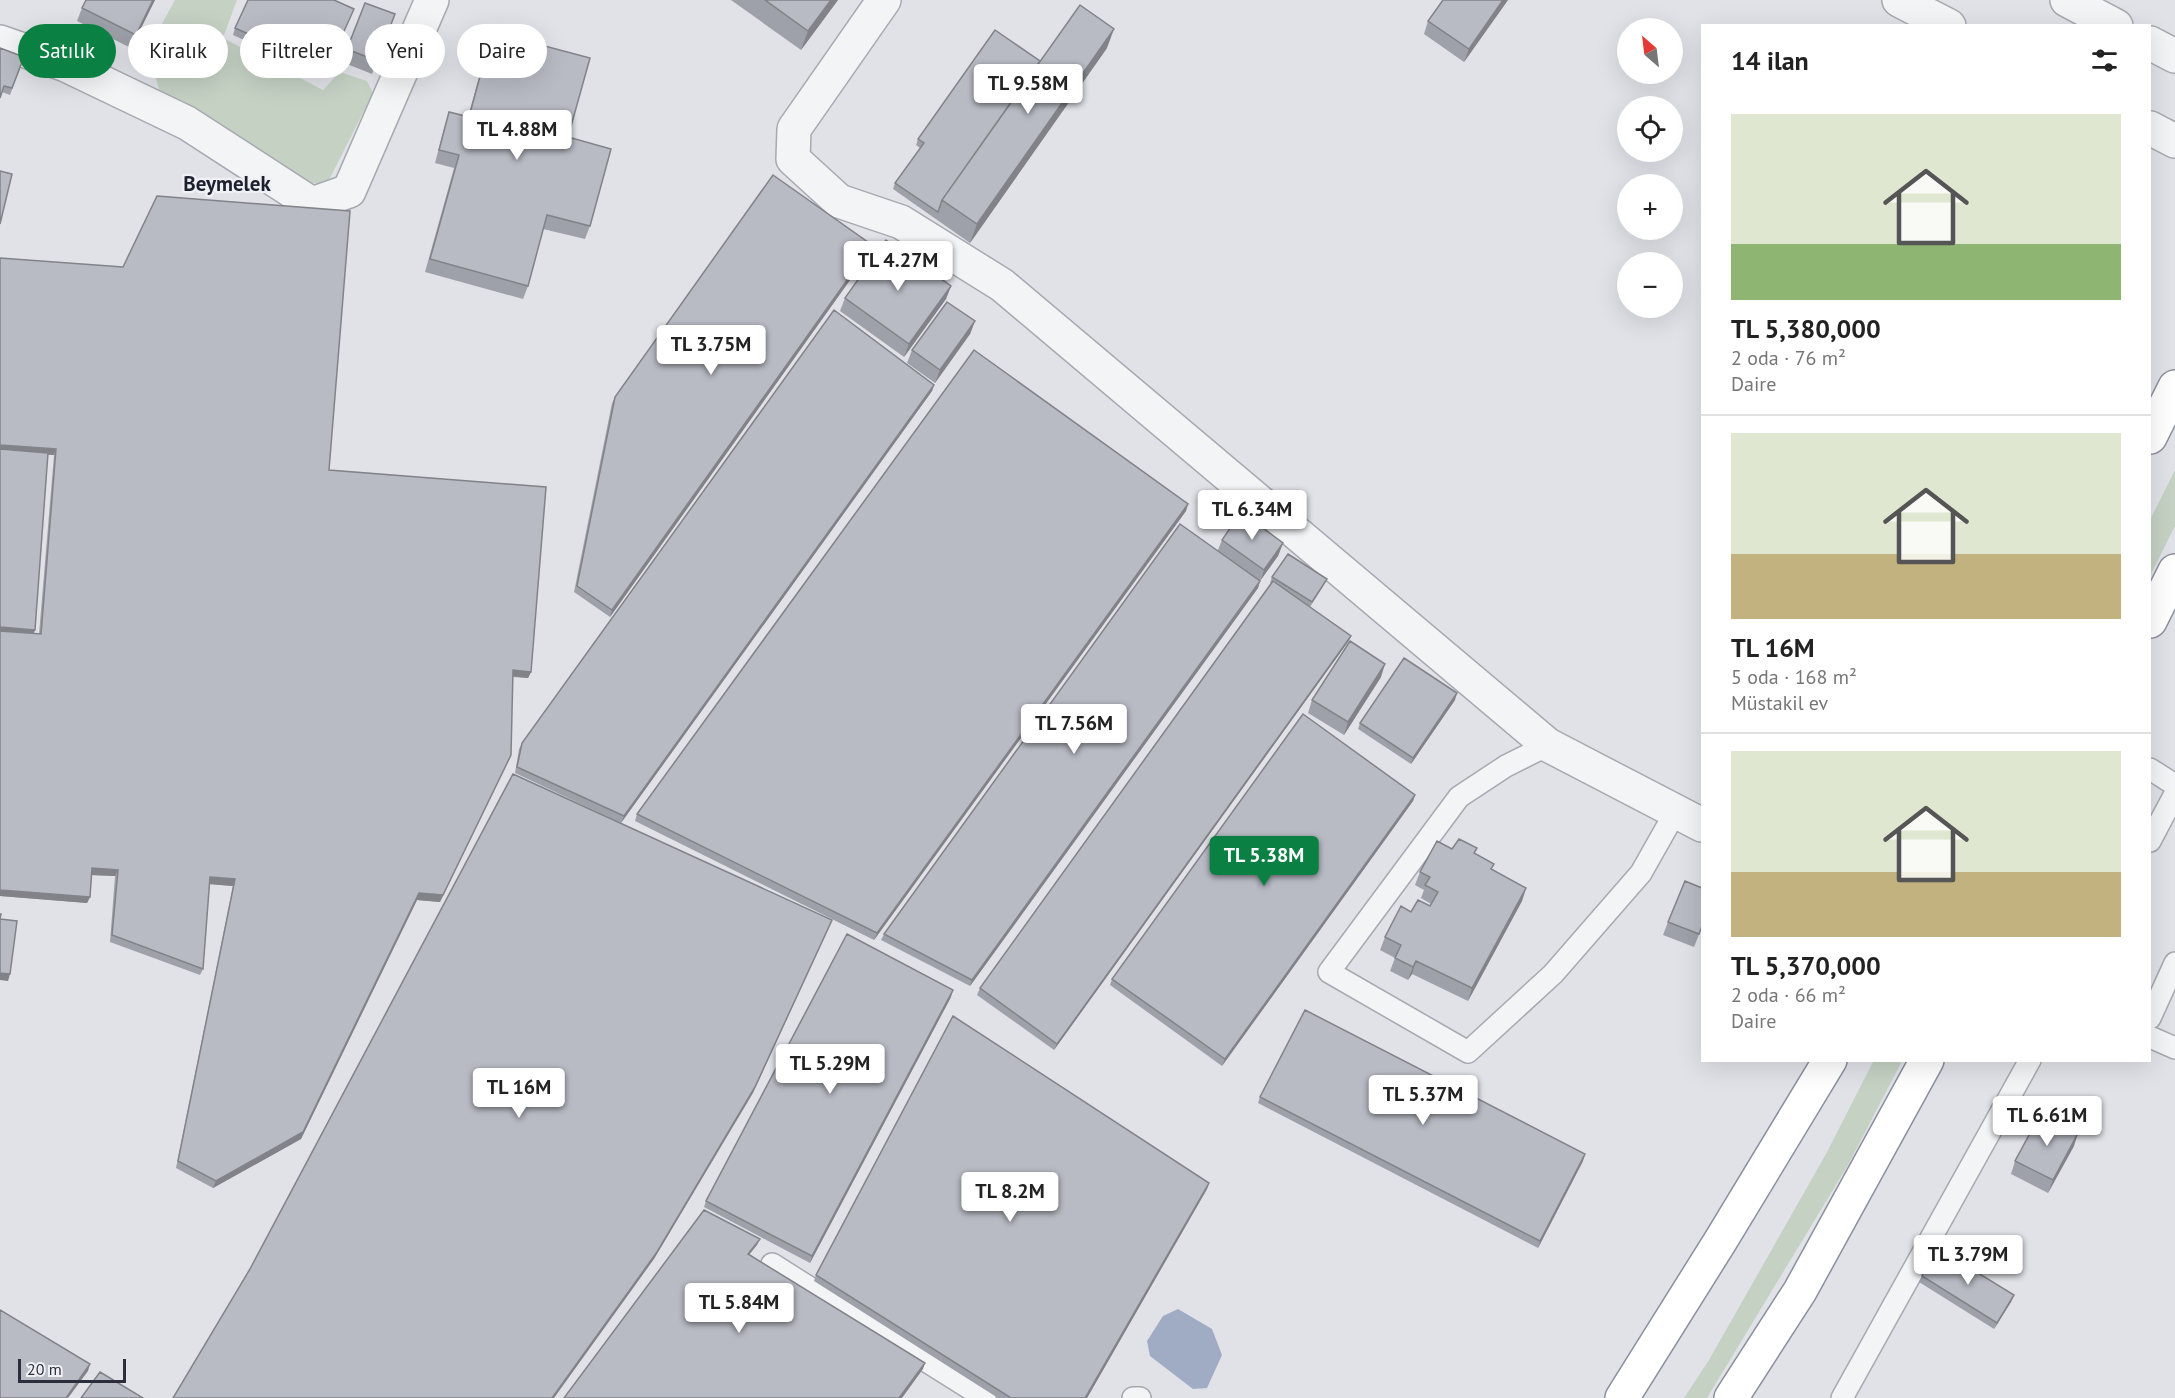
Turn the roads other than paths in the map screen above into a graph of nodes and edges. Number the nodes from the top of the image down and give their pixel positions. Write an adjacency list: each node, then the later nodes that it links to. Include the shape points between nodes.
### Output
1 (432, 0): 7 (street, via 349,191 312,204 187,123 66,65)
2 (884, 0): 16 (street, via 794,129 793,159 839,201 901,222 1002,285)
3 (1899, 0): 5 (street)
4 (2067, 0): 6 (street)
5 (1945, 24)
6 (2112, 24)
7 (0, 42)
8 (2151, 44): 9 (street)
9 (2175, 56)
10 (2151, 129): 11 (street)
11 (2175, 141)
12 (2175, 387): 13 (highway)
13 (2151, 435)
14 (2175, 571): 15 (highway)
15 (2151, 619)
16 (1548, 745): 20 (street); 20 (lane, via 1506,766 1460,797 1329,972 1468,1052 1553,974)
17 (2151, 770): 18 (lane)
18 (2175, 784)
19 (2175, 794): 21 (lane)
20 (1689, 818)
21 (2151, 839)
22 (2175, 963): 23 (lane)
23 (2151, 1016)
24 (2151, 1037): 25 (lane)
25 (2175, 1048)
26 (1829, 1062): 33 (highway)
27 (1926, 1062): 34 (highway, via 1800,1291)
28 (2029, 1062): 35 (lane)
29 (772, 1264): 30 (lane)
30 (985, 1398)
31 (1133, 1398): 32 (lane)
32 (1140, 1398)
33 (1622, 1398)
34 (1731, 1398)
35 (1842, 1398)

